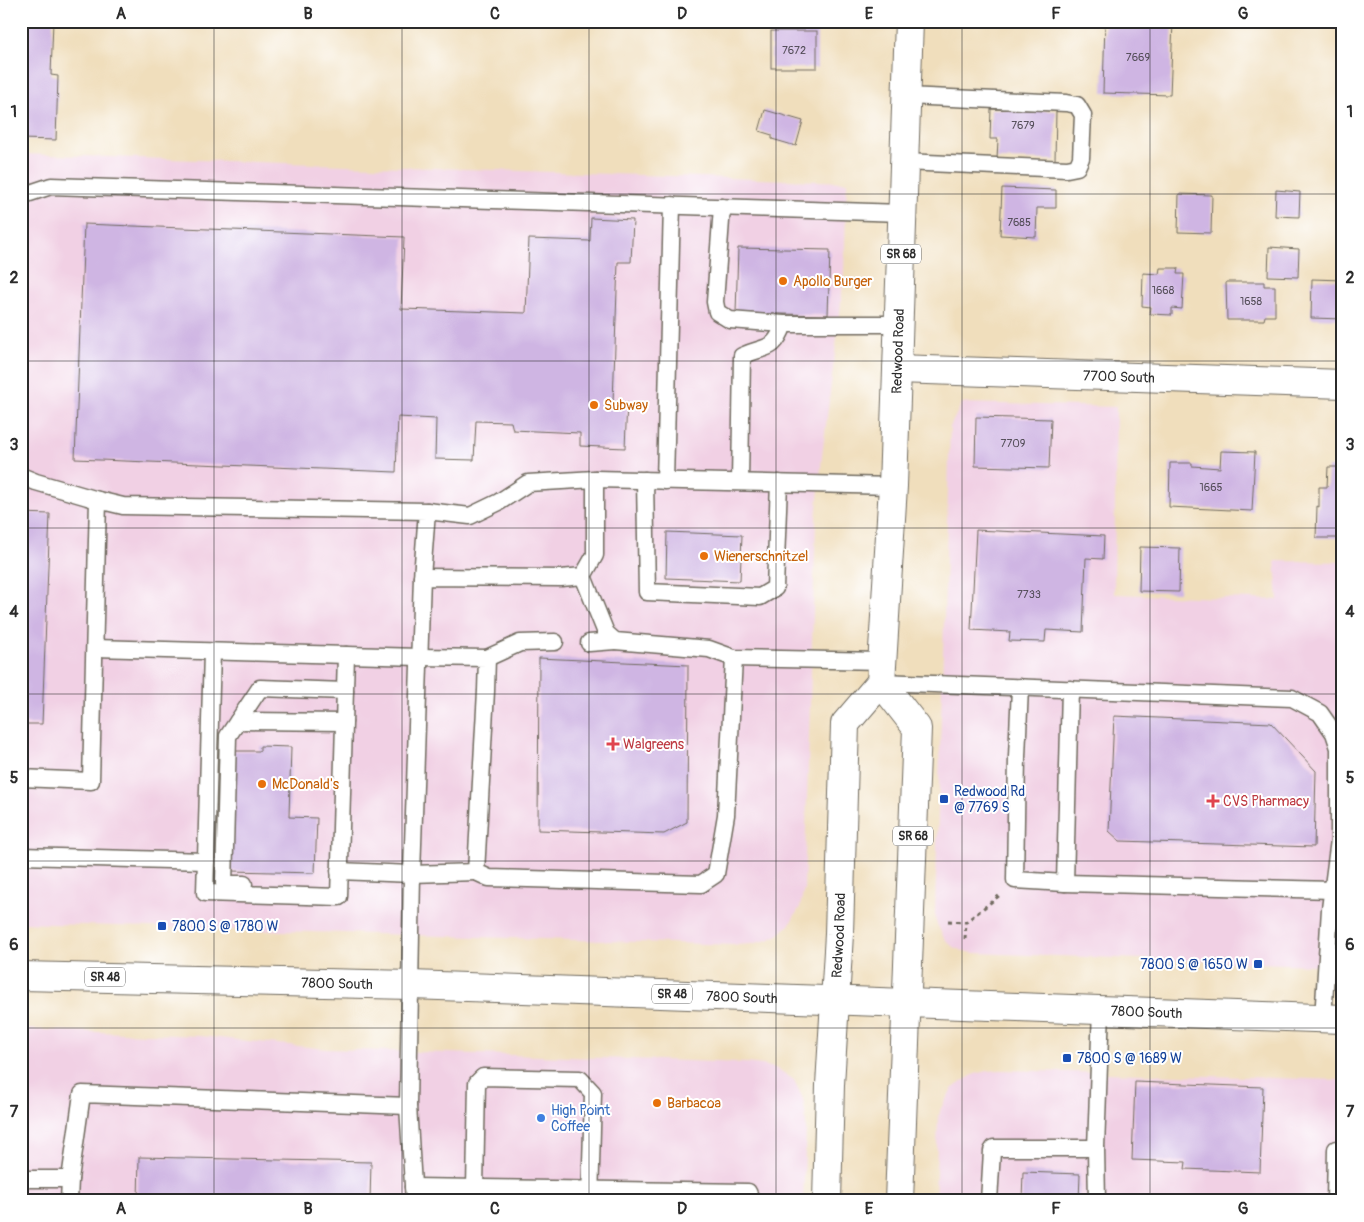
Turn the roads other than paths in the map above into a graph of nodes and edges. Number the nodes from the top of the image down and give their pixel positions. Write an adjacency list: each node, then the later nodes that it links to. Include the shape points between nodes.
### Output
1 (909, 21): 2 (main road, Redwood Road / SR 68)
2 (906, 96): 3 (main road, Redwood Road / SR 68); 3 (lane, via 1066,103 1077,105 1083,115 1081,158 1077,167 1067,170)
3 (904, 162): 7 (main road, Redwood Road / SR 68)
4 (21, 196): 5 (lane, via 51,186)
5 (672, 205): 6 (lane); 15 (lane)
6 (722, 207): 7 (lane); 8 (lane, via 714,302 717,312 730,320)
7 (902, 213): 9 (main road, Redwood Road / SR 68)
8 (784, 324): 9 (lane); 16 (lane, via 772,346 742,356)
9 (898, 324): 10 (main road, Redwood Road / SR 68)
10 (897, 369): 11 (main road, 7700 South); 18 (main road, Redwood Road / SR 68)
11 (1343, 384)
12 (21, 476): 19 (lane)
13 (595, 479): 14 (lane); 20 (lane, via 528,482 499,502 470,516); 21 (lane, via 594,555)
14 (645, 480): 15 (lane); 17 (lane, via 647,592 760,597 775,588)
15 (665, 481): 16 (lane)
16 (740, 482): 17 (lane)
17 (779, 483): 18 (lane)
18 (893, 486): 32 (main road, Redwood Road / SR 68)
19 (98, 500): 20 (lane, via 123,506); 26 (lane)
20 (427, 511): 22 (lane)
21 (583, 576): 22 (lane); 23 (lane, via 606,634)
22 (422, 577): 29 (lane)
23 (615, 641): 25 (lane); 31 (lane, via 709,649)
24 (555, 642): 30 (lane, via 520,643)
25 (589, 643)
26 (95, 648): 27 (lane); 38 (lane, via 92,782)
27 (212, 652): 28 (lane); 40 (lane)
28 (346, 655): 29 (lane); 35 (lane)
29 (419, 657): 30 (lane); 42 (lane)
30 (487, 658): 41 (lane)
31 (734, 658): 32 (lane); 41 (lane, via 726,816 716,874 701,884 489,878)
32 (881, 671): 33 (lane); 48 (main road, Redwood Road, via 845,724); 49 (main road, SR 68, via 917,728)
33 (1020, 687): 34 (lane); 44 (lane, via 1015,880)
34 (1070, 689): 44 (lane); 45 (lane, via 1292,698 1320,713 1334,732 1339,748 1339,840)
35 (345, 691): 36 (lane, via 260,688); 37 (lane)
36 (238, 721): 37 (lane); 43 (lane, via 228,736 224,884)
37 (344, 722): 43 (lane)
38 (21, 778)
39 (21, 856): 40 (lane)
40 (206, 861): 43 (lane, via 205,893 339,897)
41 (476, 872): 42 (lane)
42 (412, 874): 43 (lane); 47 (lane)
43 (339, 879)
44 (1065, 883): 45 (lane)
45 (1333, 890): 51 (lane, via 1330,909)
46 (21, 976): 47 (main road, 7800 South / SR 48)
47 (411, 985): 48 (main road, 7800 South / SR 48); 52 (lane)
48 (835, 1000): 49 (main road, 7800 South); 62 (main road, Redwood Road)
49 (906, 1003): 50 (main road, 7800 South); 63 (main road, SR 68)
50 (1102, 1010): 51 (main road, 7800 South); 53 (lane)
51 (1333, 1019)
52 (408, 1106): 56 (lane, via 82,1094); 58 (lane)
53 (1096, 1148): 64 (lane, via 994,1148); 65 (lane)
54 (1343, 1149): 66 (lane, via 1336,1149)
55 (21, 1179): 56 (lane)
56 (70, 1179): 60 (lane)
57 (475, 1188): 58 (lane); 59 (lane); 59 (lane, via 477,1083 483,1078 580,1080 593,1093)
58 (414, 1194)
59 (590, 1195): 61 (lane, via 748,1192)
60 (69, 1201)
61 (752, 1201)
62 (826, 1201)
63 (899, 1201)
64 (989, 1201)
65 (1097, 1201)
66 (1334, 1201)

